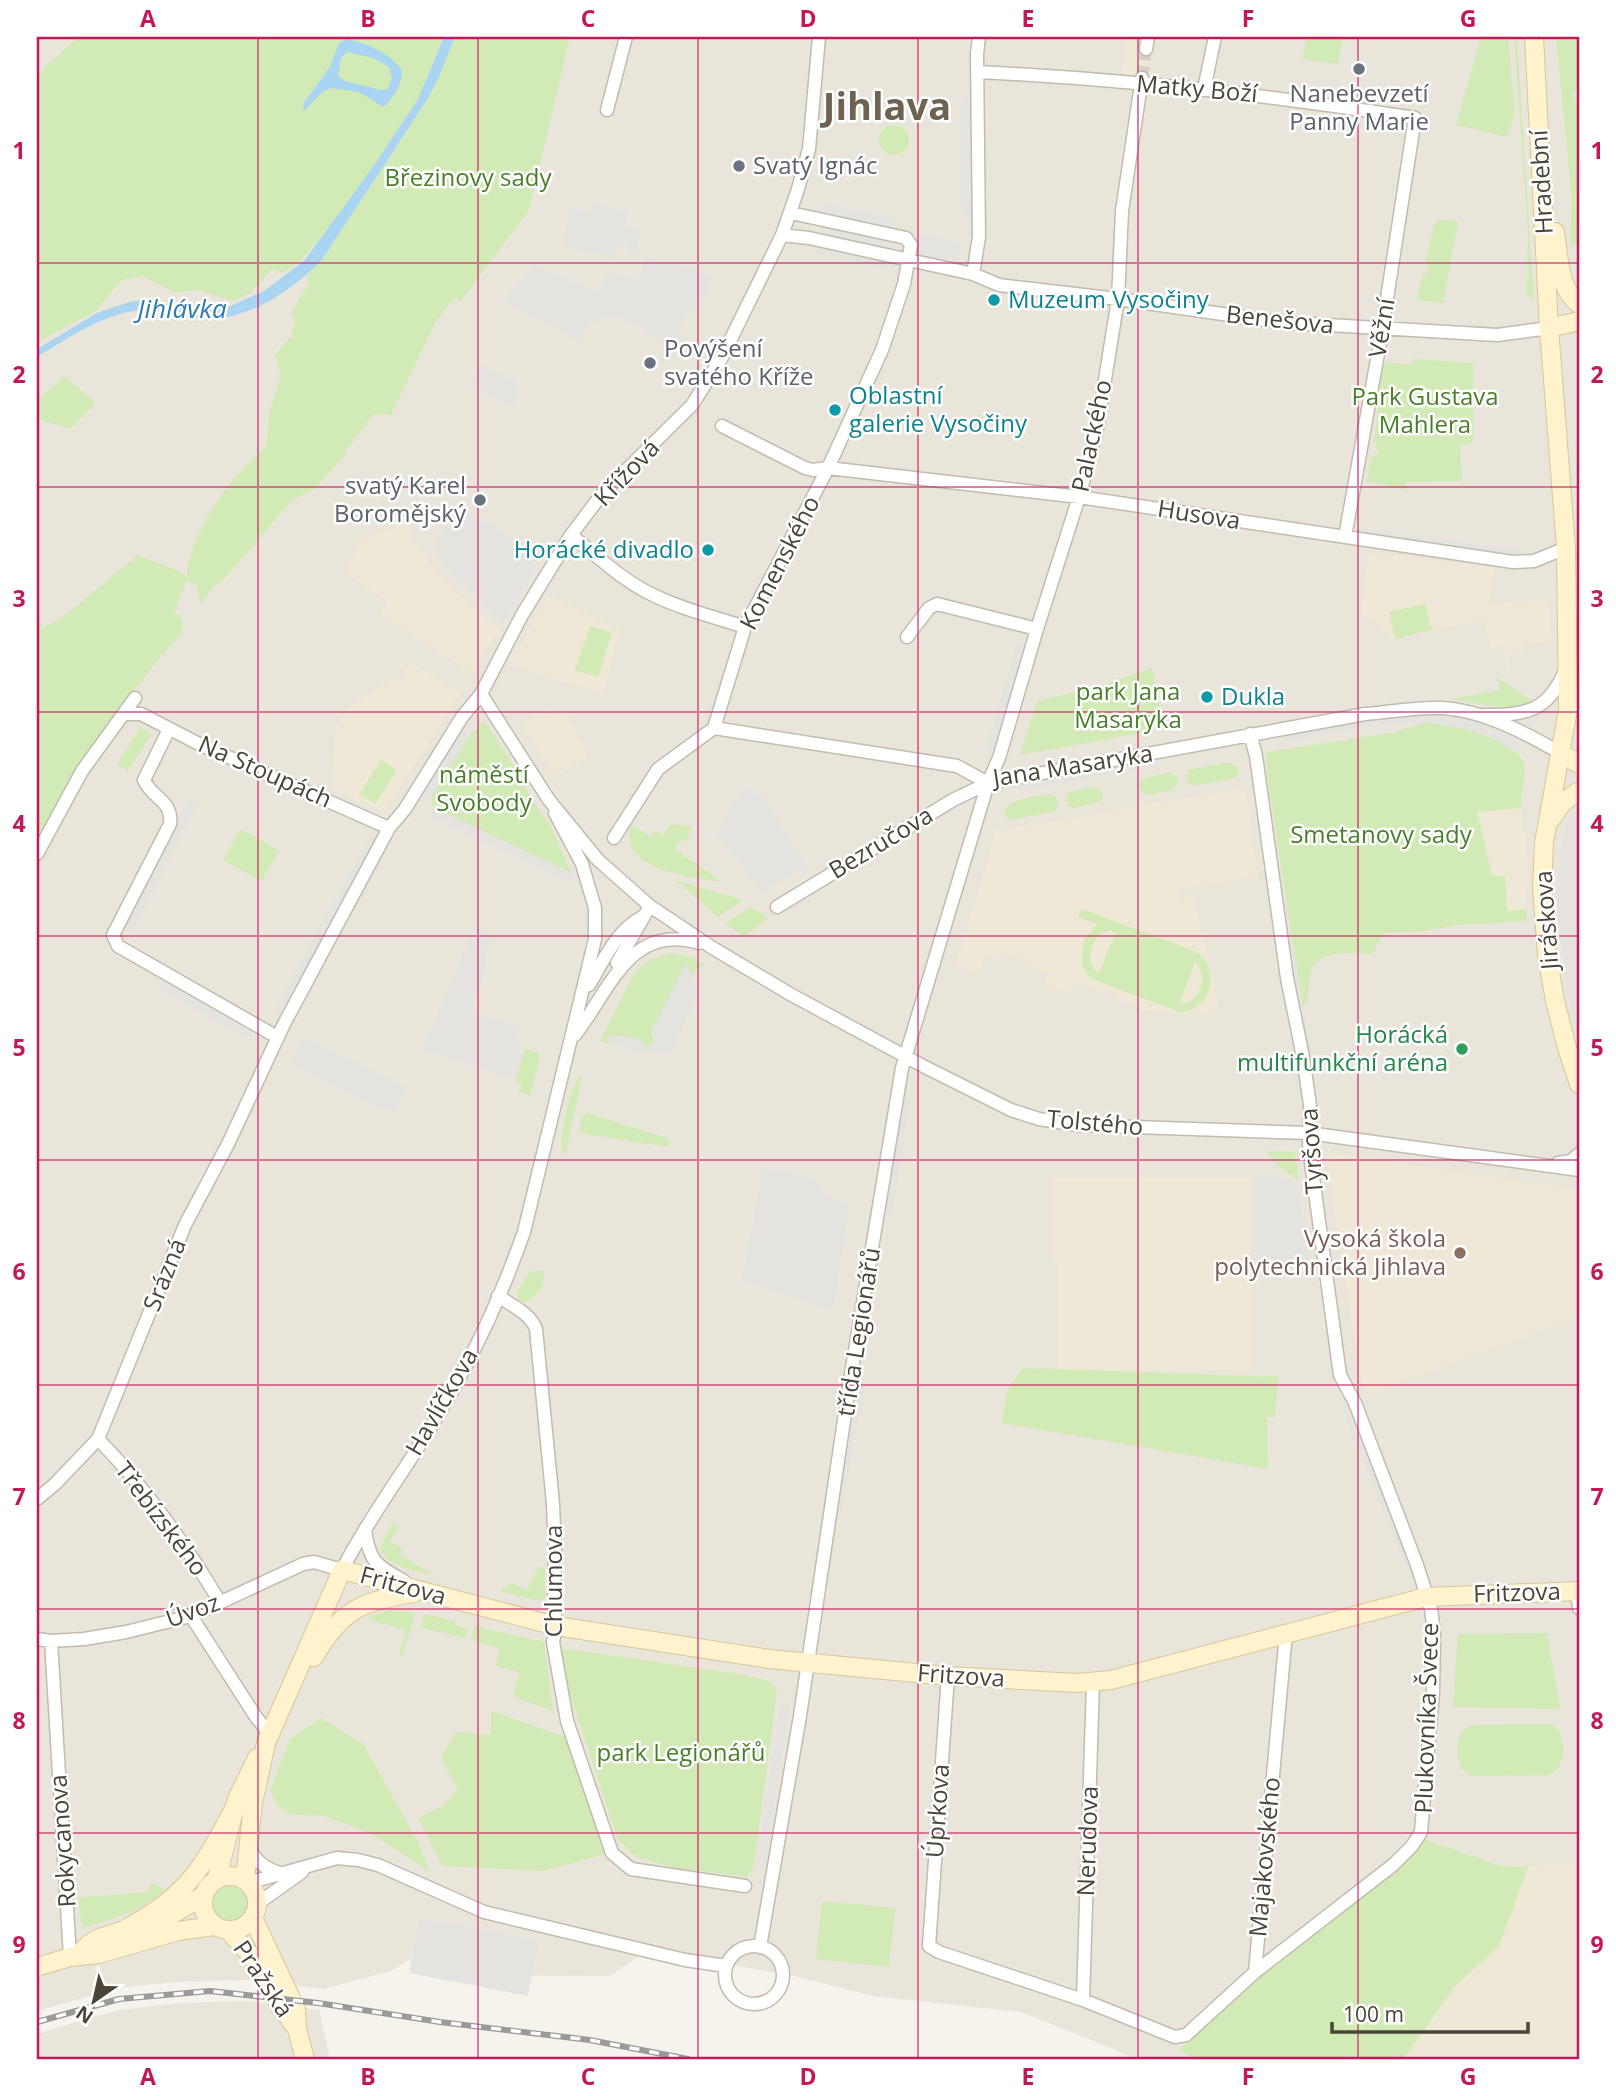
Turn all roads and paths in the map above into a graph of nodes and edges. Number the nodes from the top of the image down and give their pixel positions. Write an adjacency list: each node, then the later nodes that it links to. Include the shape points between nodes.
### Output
1 (626, 37): 9 (street)
2 (819, 37): 12 (street, Křížová, via 810,149)
3 (979, 37): 6 (street)
4 (1215, 37): 8 (street)
5 (1534, 37): 11 (street, Hradební)
6 (977, 72): 7 (street, Matky Boží); 15 (street, via 979,237)
7 (1142, 81): 8 (street, Matky Boží); 16 (street, Palackého, via 1122,211)
8 (1203, 89): 10 (street, Matky Boží)
9 (607, 110)
10 (1415, 118): 20 (street, Věžní)
11 (1540, 146): 17 (street, via 1561,271 1568,293); 19 (street, Hradební)
12 (791, 213): 13 (street, Křížová); 14 (street, via 906,238 911,245)
13 (782, 235): 14 (street, Benešova); 24 (street, Křížová, via 721,359 692,405 609,487)
14 (908, 261): 15 (street, Benešova); 22 (street, Komenského, via 882,350)
15 (973, 274): 16 (street, Benešova, via 999,285)
16 (1118, 299): 20 (street, Benešova, via 1279,322); 23 (street, Palackého, via 1097,429)
17 (1579, 304)
18 (1579, 321): 19 (street)
19 (1549, 328): 20 (street, Benešova, via 1497,335); 26 (street, Hradební)
20 (1382, 330): 25 (street, Věžní)
21 (722, 426): 22 (street, Husova, via 804,467)
22 (828, 468): 23 (street, Husova); 27 (street, Komenského)
23 (1079, 497): 25 (street, Husova); 28 (street, Palackého)
24 (571, 535): 27 (street, via 650,593); 31 (street, Křížová)
25 (1345, 537): 26 (street, Husova, via 1513,562 1534,561)
26 (1566, 548): 30 (street, Jiráskova)
27 (746, 627): 33 (street, Komenského)
28 (1037, 629): 29 (street, via 937,604); 38 (street, Palackého)
29 (907, 637)
30 (1567, 665): 32 (street, Jana Masaryka, via 1556,689 1537,708 1514,715); 36 (street, Jiráskova, via 1568,710)
31 (481, 694): 40 (street); 41 (street)
32 (1477, 715): 35 (street, Jana Masaryka, via 1423,709); 36 (street, Jana Masaryka)
33 (714, 728): 38 (street, Jana Masaryka, via 957,766); 43 (street, via 658,769)
34 (169, 729): 41 (street, Na Stoupách); 44 (street, Na Stoupách, via 141,714 124,714 82,771); 50 (street, via 144,780 167,806 170,824 113,934 115,941)
35 (1250, 734): 38 (street, Jana Masaryka); 54 (street, Tyršova, via 1306,1076)
36 (1562, 754): 37 (street); 42 (street, Jiráskova)
37 (1579, 764)
38 (988, 783): 45 (street, Bezručova); 52 (street, třída Legionářů)
39 (1579, 791): 42 (street, via 1563,802)
40 (549, 800): 46 (street, Tolstého); 48 (street, Havlíčkova, via 582,864 595,908 596,939)
41 (389, 828): 50 (street, Srázná)
42 (1546, 832): 53 (street, Jiráskova, via 1542,887 1547,955)
43 (614, 838)
44 (37, 854)
45 (777, 907)
46 (646, 912): 47 (street, Tolstého); 48 (street, Havlíčkova, via 617,938); 49 (street, Havlíčkova)
47 (711, 947): 49 (street, Havlíčkova, via 671,939 645,945 624,965); 52 (street, Tolstého)
48 (583, 995): 51 (street, Havlíčkova)
49 (595, 1008): 51 (street, Havlíčkova)
50 (277, 1037): 59 (street, Srázná, via 185,1225)
51 (570, 1041): 58 (street, Havlíčkova, via 524,1232)
52 (906, 1055): 54 (street, Tolstého, via 1002,1106 1056,1123); 72 (street, třída Legionářů)
53 (1579, 1084)
54 (1308, 1133): 56 (street, Tolstého); 65 (street, Tyršova, via 1340,1375 1418,1565)
55 (1579, 1154): 56 (street, via 1571,1161)
56 (1544, 1164): 57 (street, Tolstého)
57 (1579, 1170)
58 (498, 1296): 61 (street, Havlíčkova, via 452,1391); 68 (street, Chlumova, via 526,1315 536,1329 553,1504)
59 (98, 1439): 60 (street, Srázná); 66 (street, Třebízského, via 155,1504)
60 (37, 1499)
61 (365, 1529): 62 (street, Havlíčkova); 63 (street, via 372,1559)
62 (342, 1570): 63 (street, Fritzova); 66 (street, Úvoz, via 314,1562 303,1564); 75 (street, Havlíčkova)
63 (422, 1592): 68 (street, Fritzova); 75 (street, via 386,1598 341,1619)
64 (1578, 1596): 65 (street, Fritzova)
65 (1426, 1597): 69 (street, Fritzova); 92 (street, Plukovníka Švece, via 1434,1632 1434,1668 1421,1832 1393,1865)
66 (220, 1602): 67 (street, Úvoz)
67 (191, 1616): 71 (street, Úvoz, via 126,1632); 76 (street, Třebízského)
68 (556, 1626): 72 (street, Fritzova); 83 (street, Chlumova, via 553,1642 567,1721 612,1853 631,1869)
69 (1286, 1633): 74 (street, Fritzova); 92 (street, Majakovského)
70 (37, 1639): 71 (street, Úvoz)
71 (51, 1641): 89 (street, Rokycanova)
72 (807, 1664): 73 (street, Fritzova); 88 (street, třída Legionářů)
73 (948, 1676): 74 (street, Fritzova); 93 (street, Úprkova, via 929,1946)
74 (1093, 1682): 93 (street, Nerudova)
75 (289, 1692): 76 (street, Havlíčkova)
76 (267, 1738): 77 (street, Havlíčkova); 78 (street, Havlíčkova)
77 (235, 1807): 81 (street, Havlíčkova); 87 (street, Havlíčkova, via 192,1880 149,1917)
78 (248, 1844): 80 (street, via 262,1865); 82 (street, Havlíčkova)
79 (308, 1867): 80 (street); 85 (street); 91 (street, via 337,1858 379,1865 484,1912)
80 (283, 1874): 82 (street)
81 (217, 1878): 82 (street, via 231,1875); 84 (street, Havlíčkova)
82 (246, 1881): 85 (street, Havlíčkova, via 254,1890)
83 (745, 1886)
84 (203, 1896): 86 (street, via 205,1915); 87 (street, Havlíčkova, via 171,1914)
85 (255, 1911): 86 (street, Havlíčkova, via 242,1927); 94 (street, Pražská, via 296,2009)
86 (221, 1928): 89 (street, Havlíčkova, via 178,1931 99,1954); 94 (street, Pražská, via 255,1960)
87 (125, 1929): 89 (street, Havlíčkova, via 99,1938)
88 (760, 1947): 91 (street, via 737,1951); 91 (street, via 774,1954 783,1970 774,1997 747,2004 730,1994)
89 (74, 1956): 90 (street, Havlíčkova)
90 (37, 1967)
91 (725, 1971)
92 (1255, 1972): 93 (street, Majakovského, via 1186,2035 1175,2037)
93 (1083, 2000)
94 (297, 2029): 95 (street, Pražská)
95 (305, 2059)

